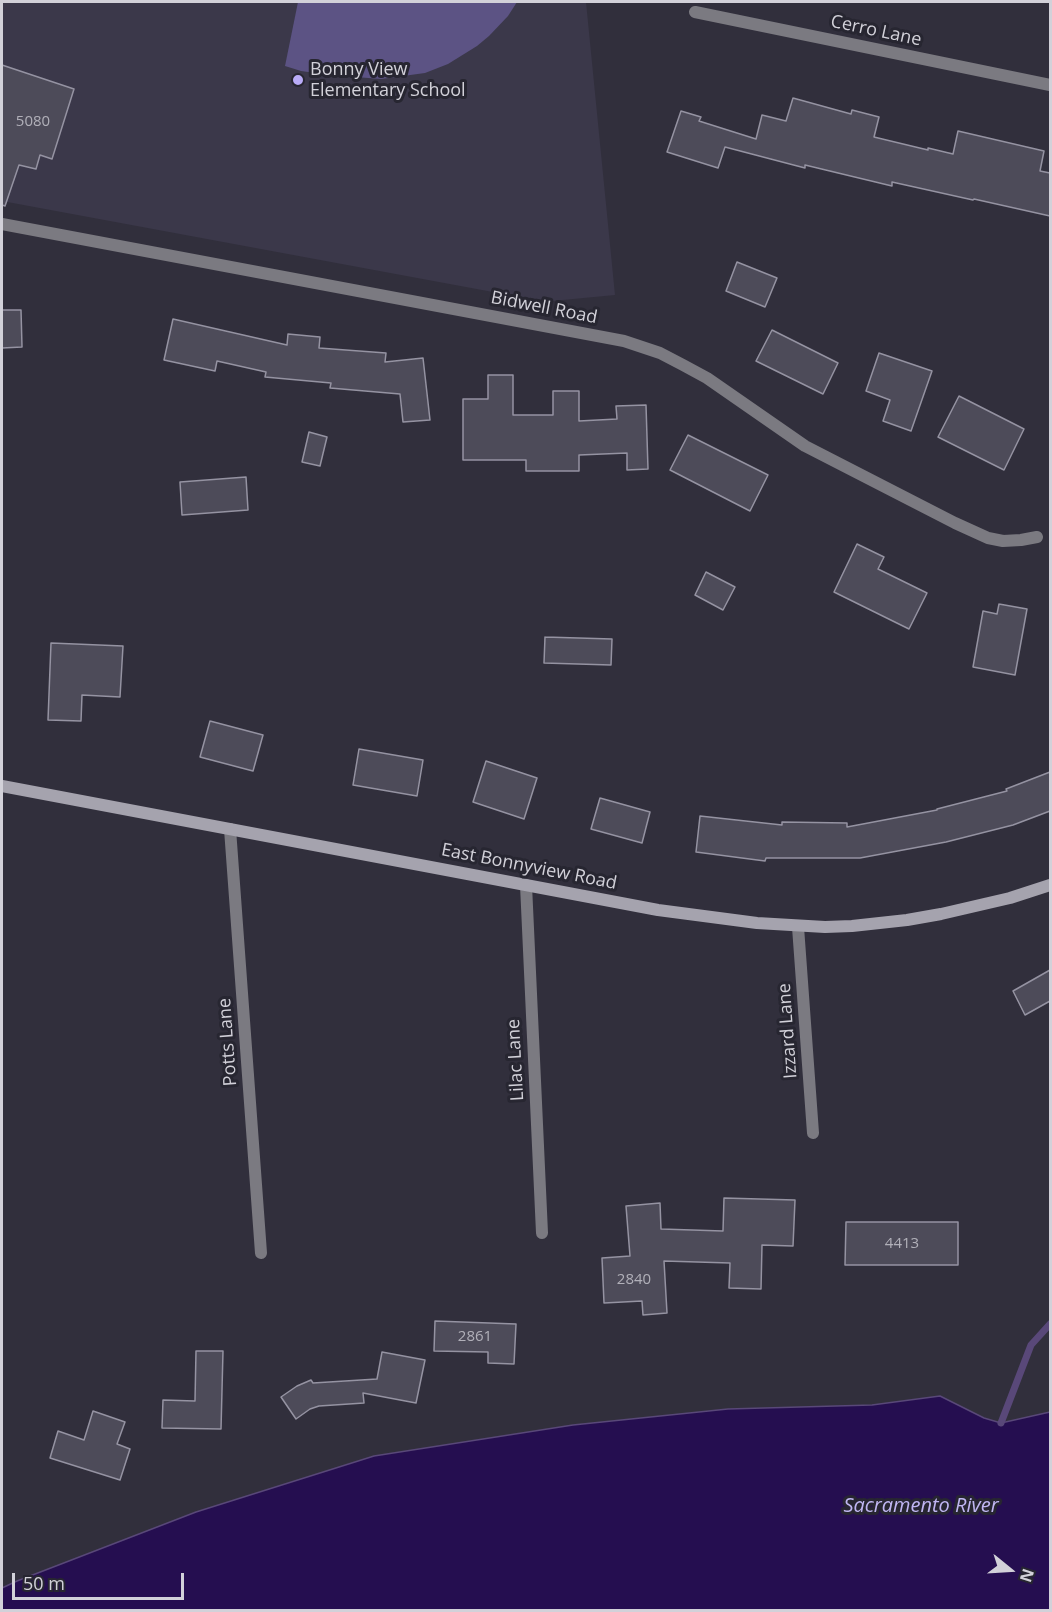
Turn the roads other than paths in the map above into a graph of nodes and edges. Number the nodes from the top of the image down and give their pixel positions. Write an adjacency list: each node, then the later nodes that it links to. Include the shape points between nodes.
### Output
1 (695, 12): 2 (street, Cerro Lane)
2 (1050, 85)
3 (2, 224): 4 (street, Bidwell Road, via 624,341 683,364 805,446 964,528 1003,541)
4 (1037, 537)
5 (2, 786): 6 (street, East Bonnyview Road)
6 (230, 829): 7 (street, East Bonnyview Road); 12 (street, Potts Lane)
7 (526, 885): 9 (street, East Bonnyview Road, via 658,910); 11 (street, Lilac Lane)
8 (1050, 885): 9 (street, East Bonnyview Road, via 1010,898 906,920)
9 (798, 927): 10 (street, Izzard Lane)
10 (813, 1133)
11 (542, 1233)
12 (261, 1253)

